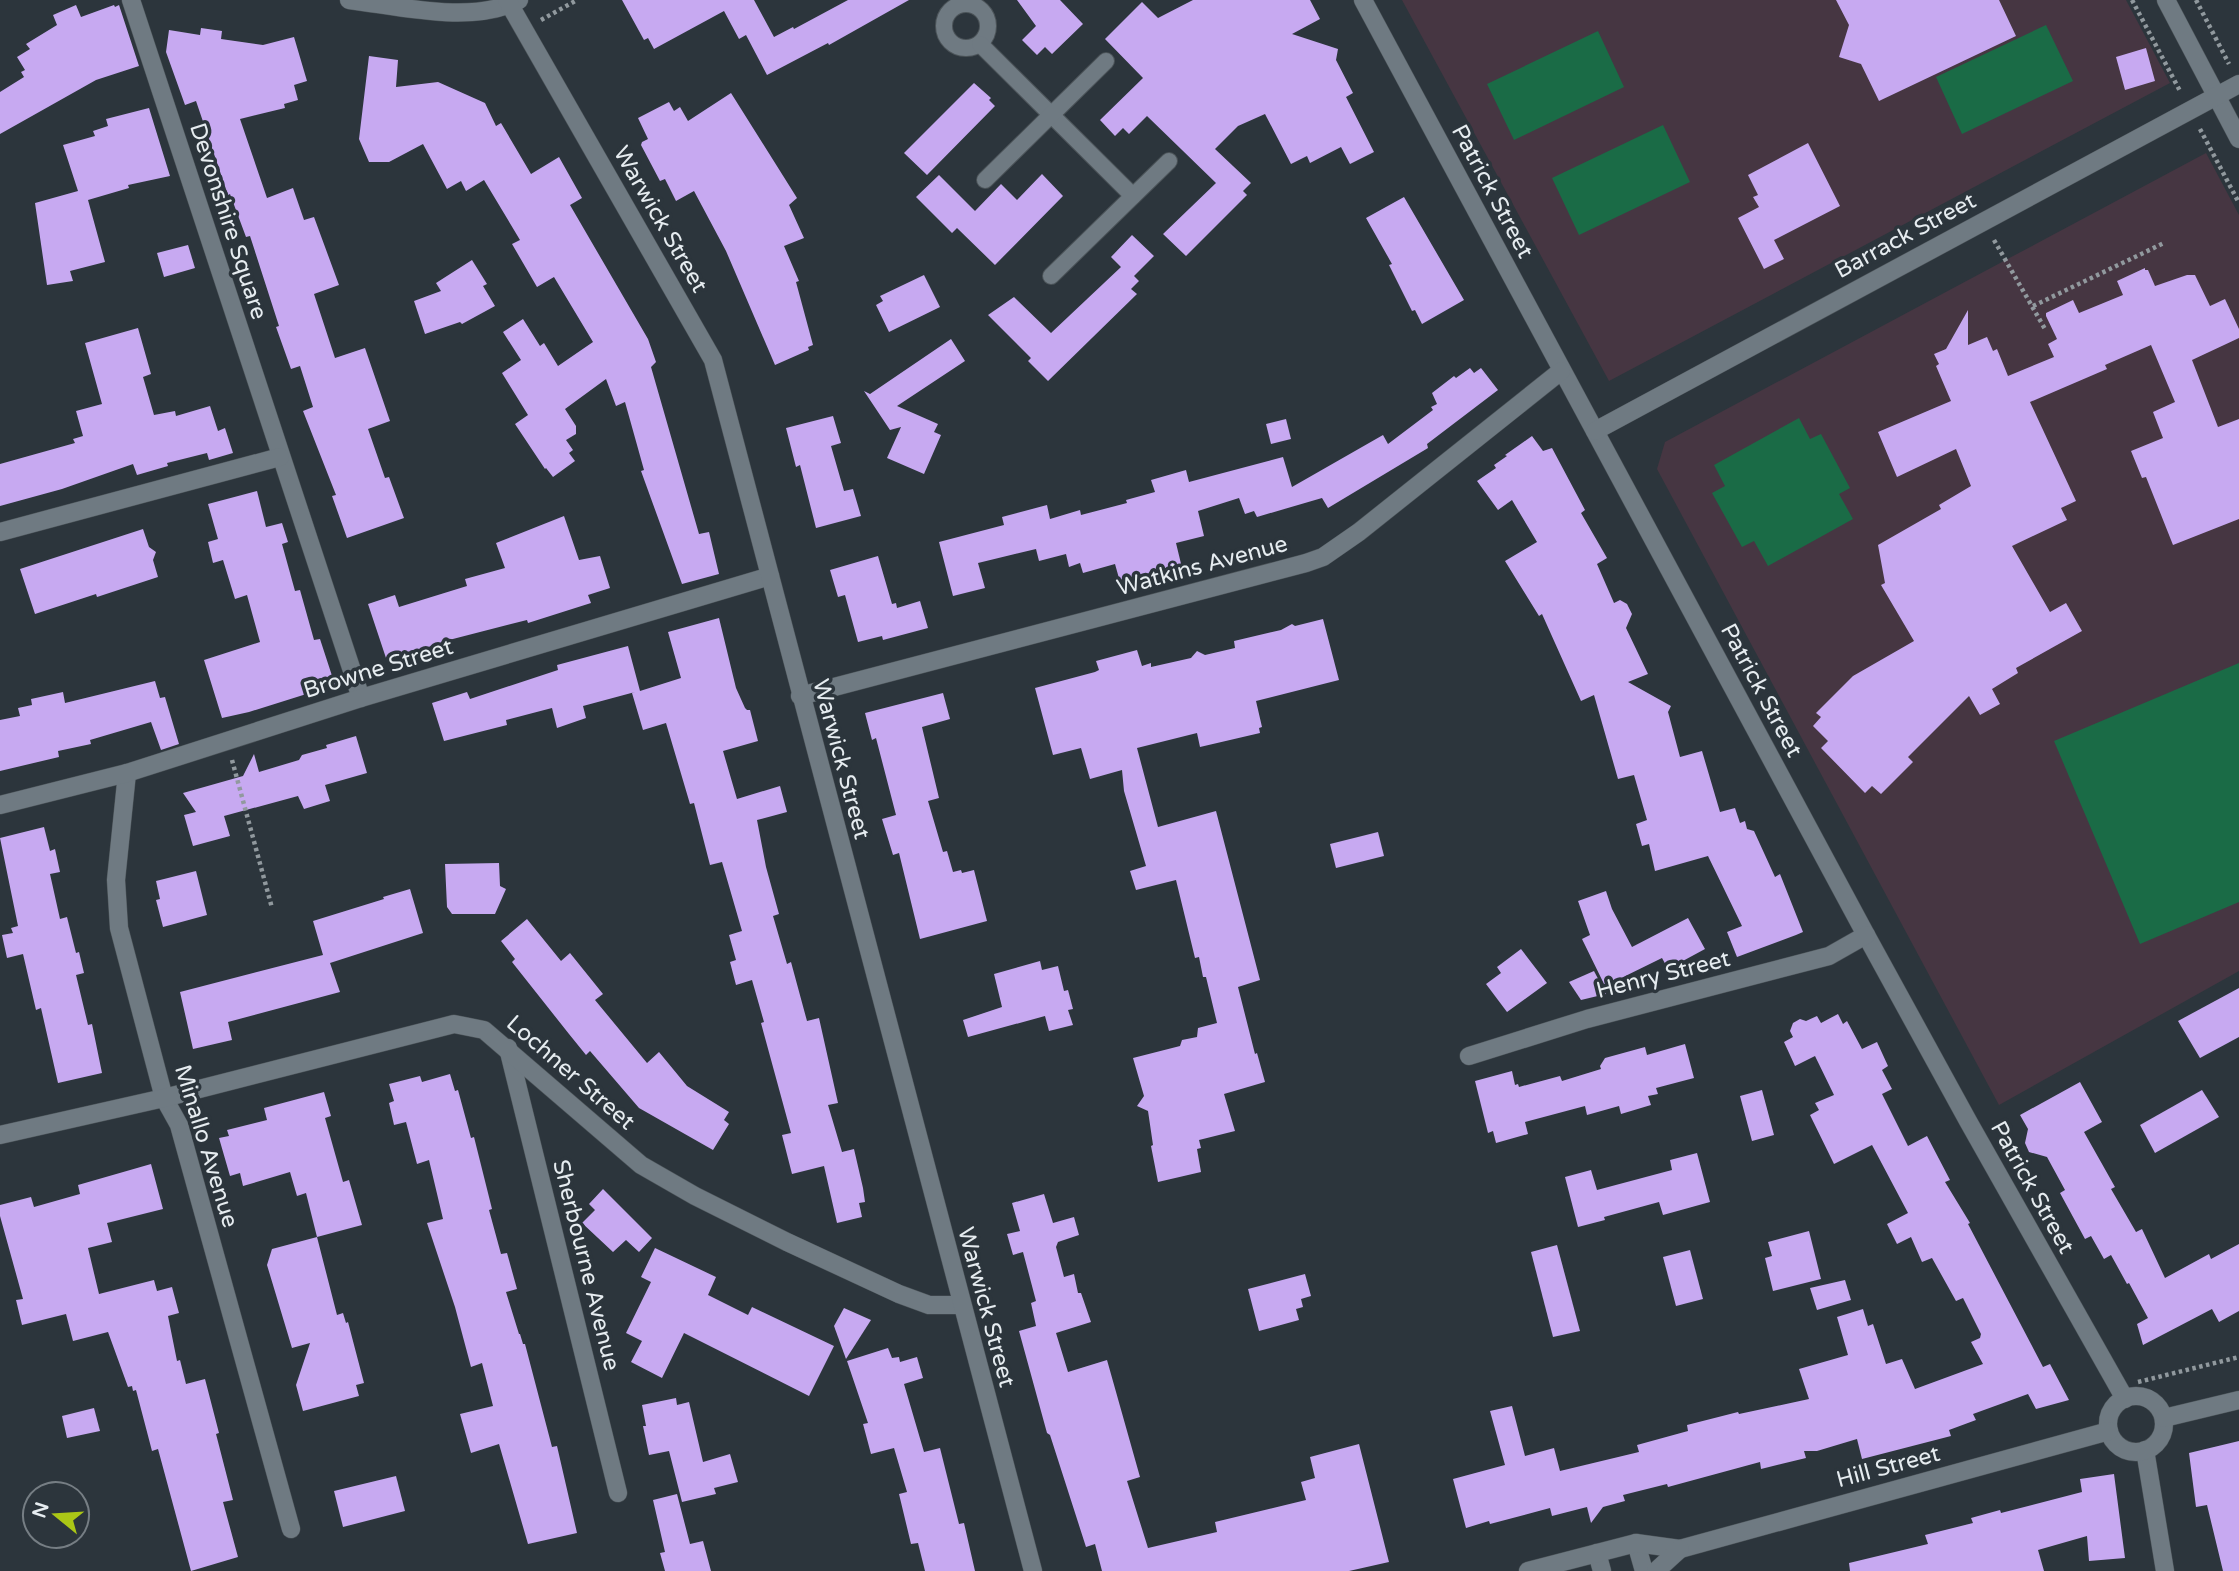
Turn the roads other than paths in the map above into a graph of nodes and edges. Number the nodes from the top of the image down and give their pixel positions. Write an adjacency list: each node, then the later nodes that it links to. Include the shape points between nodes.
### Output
1 (131, 0): 19 (street, Devonshire Square)
2 (349, 0): 5 (street, via 444,12 478,12)
3 (1363, 0): 17 (street, Patrick Street)
4 (2166, 0): 10 (street)
5 (512, 2): 21 (street, Warwick Street, via 713,360)
6 (953, 3): 7 (lane, via 976,6 986,16 988,31); 7 (lane, via 945,18 948,39 959,48)
7 (981, 44): 11 (lane)
8 (1106, 61): 11 (lane)
9 (2239, 84): 10 (street, Barrack Street)
10 (2217, 96): 12 (street); 18 (street, Barrack Street)
11 (1051, 115): 14 (lane); 15 (lane)
12 (2239, 139)
13 (1169, 161): 15 (lane)
14 (985, 180)
15 (1133, 196): 16 (lane)
16 (1051, 276)
17 (1561, 371): 18 (street, Patrick Street); 22 (street, Watkins Avenue, via 1324,557)
18 (1595, 430): 26 (street, Patrick Street)
19 (280, 457): 20 (street); 23 (street, Devonshire Square)
20 (0, 532)
21 (769, 576): 22 (street, Warwick Street); 23 (street, Browne Street)
22 (800, 696): 31 (street, Warwick Street)
23 (360, 698): 24 (street, Browne Street)
24 (127, 773): 25 (street, Browne Street); 29 (street, Minallo Avenue, via 116,880 119,928)
25 (0, 805)
26 (1866, 935): 28 (street, Henry Street, via 1829,956 1587,1018); 32 (street, Patrick Street)
27 (508, 1048): 29 (street, Lochner Street, via 484,1030 454,1024); 31 (street, Lochner Street, via 641,1165 684,1190 899,1294 929,1305); 37 (street, Sherbourne Avenue)
28 (1469, 1056)
29 (164, 1098): 30 (street, Lochner Street); 38 (street, Minallo Avenue, via 179,1125)
30 (0, 1135)
31 (961, 1305): 42 (street, Warwick Street)
32 (2121, 1393): 34 (street, via 2155,1403); 35 (street, via 2110,1415)
33 (2239, 1401): 34 (street)
34 (2164, 1418): 36 (street, via 2163,1434)
35 (2109, 1430): 36 (street, via 2119,1446); 40 (street, Hill Street)
36 (2145, 1450): 46 (street)
37 (618, 1493)
38 (291, 1529)
39 (1636, 1543): 40 (street, Hill Street); 41 (street, Hill Street); 44 (street)
40 (1681, 1549): 45 (street, Hill Street)
41 (1599, 1562): 43 (street, Hill Street)
42 (1032, 1571)
43 (1528, 1571)
44 (1644, 1571)
45 (1656, 1571)
46 (2165, 1571)

